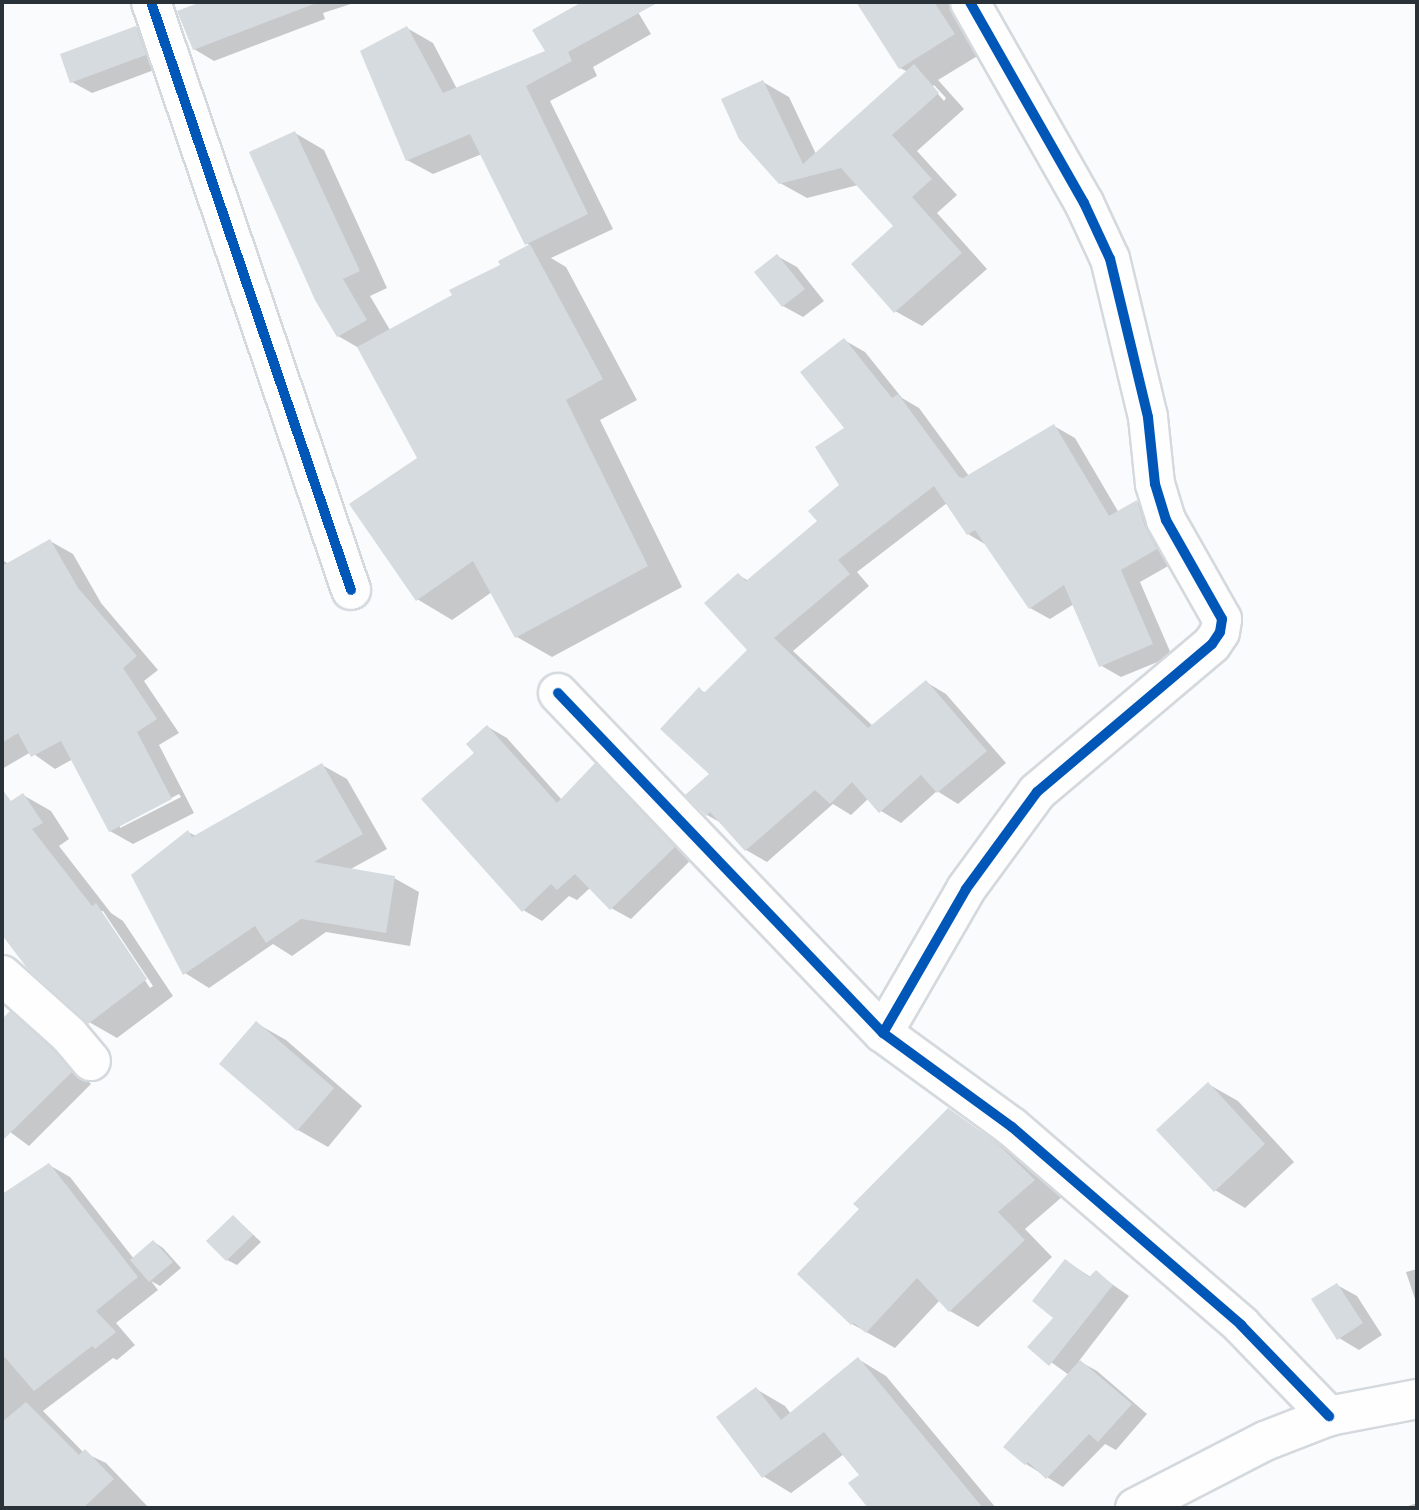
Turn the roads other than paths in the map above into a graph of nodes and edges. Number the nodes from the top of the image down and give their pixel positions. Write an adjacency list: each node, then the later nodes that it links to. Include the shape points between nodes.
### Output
1 (152, 2): 3 (street)
2 (970, 2): 6 (street, via 1084,203 1110,258 1148,417 1156,484 1166,520 1222,619 1212,644 1037,792 966,889)
3 (351, 590)
4 (558, 693): 6 (street)
5 (2, 975): 7 (street)
6 (883, 1033): 9 (street, via 1012,1127 1241,1325)
7 (91, 1061)
8 (1417, 1399): 9 (street)
9 (1329, 1416): 10 (street, via 1265,1441)
10 (1135, 1508)

